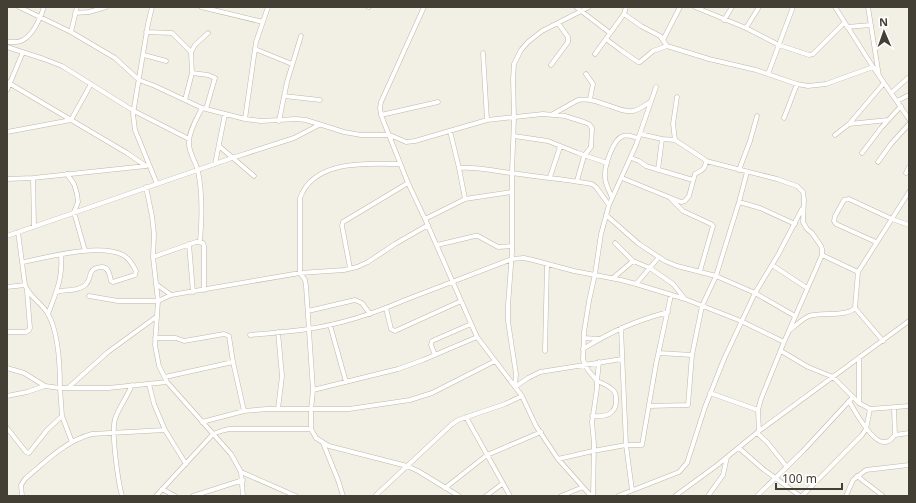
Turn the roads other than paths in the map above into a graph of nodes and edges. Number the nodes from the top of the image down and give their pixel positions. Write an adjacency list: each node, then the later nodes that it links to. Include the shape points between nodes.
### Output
1 (19, 7): 22 (street)
2 (44, 7): 22 (street)
3 (77, 7): 20 (street)
4 (106, 7): 20 (street)
5 (152, 7): 31 (street)
6 (201, 7): 24 (street)
7 (268, 7): 24 (street)
8 (424, 7): 78 (street, via 381,102)
9 (576, 7): 19 (street)
10 (589, 7): 19 (street)
11 (626, 7): 21 (street)
12 (680, 7): 36 (street)
13 (695, 7): 23 (street)
14 (732, 7): 23 (street)
15 (759, 7): 29 (street)
16 (793, 7): 38 (street)
17 (835, 7): 25 (street)
18 (868, 7): 27 (street)
19 (580, 11): 26 (street); 33 (street)
20 (75, 13): 30 (street)
21 (624, 14): 33 (street); 36 (street)
22 (41, 18): 30 (street); 37 (street, via 25,39)
23 (724, 20): 29 (street)
24 (263, 22): 41 (street)
25 (844, 22): 28 (street); 38 (street, via 813,54)
26 (558, 23): 49 (street, via 568,37 568,42); 80 (street, via 528,42 514,64)
27 (871, 25): 28 (street); 54 (street)
28 (847, 27): 50 (street)
29 (746, 28): 38 (street)
30 (70, 32): 56 (street, via 115,58)
31 (146, 32): 43 (street, via 172,33); 46 (street)
32 (208, 33): 43 (street)
33 (610, 33): 35 (street)
34 (301, 36): 48 (street)
35 (606, 39): 39 (street, via 638,62 653,51); 45 (street)
36 (663, 40): 39 (street)
37 (7, 42)
38 (779, 45): 53 (street)
39 (667, 46): 53 (street)
40 (7, 47): 42 (street)
41 (255, 49): 48 (street); 82 (street)
42 (23, 52): 57 (street); 59 (street, via 62,66)
43 (191, 52): 51 (street)
44 (483, 53): 85 (street)
45 (595, 54)
46 (144, 55): 47 (street); 56 (street)
47 (166, 61)
48 (292, 64): 65 (street)
49 (551, 65)
50 (873, 67): 54 (street); 60 (street, via 820,85)
51 (192, 73): 68 (street); 74 (street, via 214,78)
52 (586, 74): 67 (street, via 593,84)
53 (768, 74): 60 (street)
54 (879, 76): 58 (street)
55 (909, 77): 63 (street)
56 (139, 80): 68 (street); 75 (street)
57 (8, 83): 62 (street); 84 (street)
58 (884, 83): 63 (street); 88 (street)
59 (91, 84): 75 (street); 84 (street)
60 (797, 84): 81 (street)
61 (656, 87): 72 (street)
62 (7, 90)
63 (891, 93): 70 (street)
64 (909, 94): 70 (street)
65 (284, 96): 69 (street); 87 (street)
66 (677, 97): 99 (street, via 673,124)
67 (590, 99): 72 (street, via 631,111); 77 (street, via 578,100)
68 (185, 100): 74 (street)
69 (320, 100)
70 (897, 101): 73 (street)
71 (438, 102): 78 (street)
72 (650, 102): 96 (street)
73 (901, 106): 83 (street); 86 (street)
74 (204, 108): 76 (street); 97 (street)
75 (134, 111): 97 (street); 111 (street, via 135,130)
76 (225, 114): 82 (street); 100 (street)
77 (552, 114): 80 (street); 103 (street, via 591,126 591,147)
78 (381, 115): 93 (street)
79 (757, 116): 116 (street)
80 (514, 117): 85 (street); 95 (street)
81 (784, 118)
82 (245, 119): 87 (street)
83 (909, 119)
84 (71, 120): 92 (street); 111 (street)
85 (487, 120): 91 (street)
86 (888, 120): 88 (street); 102 (street)
87 (279, 121): 90 (street, via 296,119)
88 (850, 124): 94 (street)
89 (909, 124): 107 (street)
90 (319, 125): 93 (street, via 355,134); 104 (street, via 294,138)
91 (450, 131): 93 (street, via 406,142); 113 (street)
92 (7, 132)
93 (390, 135): 110 (street)
94 (835, 135)
95 (514, 136): 101 (street, via 548,141); 118 (street)
96 (639, 136): 98 (street); 105 (street); 108 (street, via 628,135 618,138)
97 (189, 139): 114 (street)
98 (662, 139): 99 (street); 115 (street)
99 (675, 140): 106 (street)
100 (219, 146): 104 (street); 109 (street)
101 (560, 146): 103 (street); 122 (street)
102 (862, 153)
103 (584, 156): 108 (street); 127 (street)
104 (232, 158): 109 (street); 121 (street)
105 (630, 158): 115 (street); 124 (street)
106 (706, 161): 116 (street); 126 (street, via 704,170 695,174)
107 (878, 162)
108 (606, 163): 134 (street, via 605,178)
109 (215, 164): 114 (street)
110 (400, 164): 128 (street); 169 (street, via 346,165 310,181 300,198)
111 (148, 166): 120 (street); 129 (street)
112 (909, 167): 119 (street)
113 (459, 168): 118 (street); 135 (street)
114 (198, 170): 129 (street); 149 (street, via 202,200)
115 (658, 170): 126 (street)
116 (739, 170): 117 (street)
117 (747, 172): 136 (street); 138 (street, via 797,186 803,192)
118 (512, 173): 122 (street); 131 (street)
119 (906, 173)
120 (67, 174): 123 (street); 139 (street, via 77,194 78,202)
121 (254, 176)
122 (550, 177): 127 (street)
123 (33, 178): 125 (street); 146 (street)
124 (622, 178): 133 (street); 134 (street)
125 (7, 179)
126 (693, 180): 133 (street, via 685,201)
127 (577, 181): 137 (street, via 596,187)
128 (408, 183): 141 (street); 165 (street, via 343,222)
129 (157, 184): 130 (street)
130 (146, 187): 139 (street); 157 (street, via 154,234)
131 (512, 192): 135 (street); 154 (street)
132 (909, 192): 142 (street)
133 (669, 197): 167 (street, via 683,211 713,226)
134 (612, 198): 137 (street)
135 (465, 199): 141 (street)
136 (739, 202): 143 (street, via 760,208); 171 (street)
137 (609, 205): 140 (street)
138 (804, 207): 143 (street); 158 (street, via 804,222 821,246)
139 (74, 212): 146 (street); 155 (street)
140 (606, 215): 159 (street, via 639,244); 170 (street)
141 (425, 219): 144 (street)
142 (892, 219): 145 (street); 150 (street); 150 (street, via 849,199 844,200 835,216 836,224)
143 (795, 224): 164 (street)
144 (428, 225): 153 (street); 165 (street, via 368,262)
145 (909, 225)
146 (34, 226): 147 (street)
147 (18, 232): 148 (street); 162 (street)
148 (7, 236)
149 (200, 242): 152 (street); 179 (street, via 204,246)
150 (876, 242): 168 (street)
151 (615, 243): 161 (street)
152 (189, 244): 157 (street); 182 (street)
153 (437, 245): 154 (street, via 478,236 498,247); 173 (street)
154 (512, 246): 160 (street)
155 (85, 251): 156 (street); 181 (street, via 109,250 123,255 136,273 113,282 106,268 94,269 84,286)
156 (60, 255): 162 (street); 181 (street, via 62,269)
157 (153, 256): 174 (street)
158 (822, 256): 168 (street); 178 (street)
159 (659, 257): 166 (street); 167 (street, via 677,266)
160 (512, 259): 163 (street, via 524,258); 173 (street); 228 (street, via 508,321)
161 (632, 261): 166 (street); 172 (street)
162 (23, 262): 176 (street)
163 (547, 264): 170 (street); 216 (street)
164 (772, 265): 178 (street); 183 (street)
165 (350, 268): 169 (street)
166 (650, 268): 175 (street); 187 (street, via 674,284)
167 (700, 271): 171 (street)
168 (858, 272): 192 (street)
169 (300, 273): 179 (street); 193 (street, via 305,280)
170 (595, 274): 172 (street); 211 (street)
171 (716, 276): 183 (street); 190 (street)
172 (613, 278): 175 (street)
173 (452, 282): 189 (street); 191 (street)
174 (156, 284): 184 (street); 188 (street)
175 (636, 284): 185 (street)
176 (25, 285): 177 (street); 180 (street)
177 (7, 287)
178 (807, 288): 197 (street)
179 (204, 290): 182 (street)
180 (27, 291): 195 (street); 206 (street, via 30,328 26,332)
181 (57, 292): 195 (street)
182 (193, 292): 184 (street)
183 (755, 292): 197 (street); 199 (street)
184 (171, 295): 188 (street)
185 (671, 295): 187 (street); 194 (street)
186 (89, 296): 188 (street, via 118,301)
187 (685, 299): 190 (street)
188 (158, 301): 198 (street)
189 (461, 301): 191 (street, via 395,331 390,329); 201 (street)
190 (702, 306): 199 (street); 219 (street)
191 (386, 308): 196 (street)
192 (855, 308): 205 (street, via 845,313 810,316); 213 (street)
193 (308, 311): 196 (street, via 355,300 362,303); 204 (street)
194 (668, 312): 203 (street); 218 (street)
195 (48, 314): 239 (street, via 58,343)
196 (370, 314): 202 (street)
197 (795, 316): 205 (street)
198 (156, 317): 210 (street); 237 (street, via 108,352)
199 (741, 322): 214 (street); 241 (street)
200 (908, 323): 213 (street)
201 (471, 324): 209 (street); 220 (street, via 432,341)
202 (330, 325): 204 (street); 233 (street)
203 (621, 328): 212 (street); 222 (street)
204 (309, 329): 207 (street); 240 (street)
205 (788, 331): 214 (street)
206 (7, 332)
207 (278, 332): 208 (street); 250 (street, via 282,376)
208 (250, 335)
209 (477, 337): 220 (street); 223 (street)
210 (155, 338): 224 (street, via 176,338 184,341 224,334 229,337); 231 (street, via 159,366)
211 (584, 338): 212 (street); 215 (street)
212 (599, 339): 215 (street)
213 (883, 341): 221 (street)
214 (784, 342): 217 (street)
215 (583, 349): 226 (street)
216 (545, 350)
217 (780, 351): 229 (street, via 808,367); 253 (street)
218 (659, 354): 219 (street); 247 (street)
219 (692, 355): 247 (street, via 688,405)
220 (435, 356): 233 (street, via 398,369)
221 (859, 358): 229 (street); 246 (street)
222 (622, 359): 225 (street); 271 (street)
223 (495, 361): 238 (street); 252 (street, via 432,393 410,400 349,409)
224 (233, 362): 231 (street); 254 (street)
225 (599, 362): 226 (street); 232 (street)
226 (585, 366): 230 (street, via 534,374); 232 (street)
227 (7, 368): 236 (street, via 24,373)
228 (516, 374): 230 (street); 238 (street)
229 (833, 377): 244 (street); 264 (street)
230 (525, 379): 238 (street)
231 (166, 380): 234 (street); 258 (street)
232 (597, 381): 256 (street, via 597,397); 256 (street, via 614,391 616,405 614,411 603,417)
233 (346, 382): 240 (street)
234 (149, 384): 235 (street); 262 (street)
235 (132, 385): 237 (street, via 108,388); 265 (street, via 115,420)
236 (45, 386): 239 (street); 242 (street)
237 (68, 387): 239 (street)
238 (515, 387): 243 (street)
239 (60, 388): 255 (street)
240 (313, 390): 252 (street)
241 (710, 393): 253 (street); 289 (street, via 684,468)
242 (7, 396)
243 (522, 396): 257 (street); 263 (street)
244 (853, 397): 245 (street); 246 (street)
245 (849, 401): 261 (street); 280 (street)
246 (859, 403): 251 (street)
247 (649, 406): 271 (street, via 643,444)
248 (909, 406): 249 (street)
249 (894, 408): 251 (street); 268 (street)
250 (278, 409): 252 (street); 254 (street)
251 (870, 409): 261 (street)
252 (311, 410): 260 (street)
253 (758, 410): 264 (street)
254 (244, 411): 258 (street)
255 (62, 416): 259 (street, via 29,453); 269 (street)
256 (592, 416): 273 (street)
257 (466, 417): 274 (street); 279 (street, via 451,425)
258 (202, 422): 267 (street)
259 (7, 428)
260 (311, 429): 267 (street, via 229,429); 270 (street, via 316,438)
261 (866, 429): 268 (street, via 882,442 891,440); 308 (street)
262 (165, 430): 265 (street); 277 (street)
263 (541, 432): 274 (street); 276 (street)
264 (758, 432): 272 (street); 280 (street)
265 (114, 433): 269 (street, via 82,436); 291 (street)
266 (909, 433): 268 (street)
267 (213, 434): 277 (street); 281 (street, via 231,454)
268 (895, 435)
269 (72, 442): 290 (street, via 25,479 21,485)
270 (323, 443): 279 (street); 297 (street)
271 (626, 445): 273 (street); 289 (street)
272 (739, 448): 275 (street); 283 (street)
273 (593, 451): 276 (street); 303 (street)
274 (487, 455): 285 (street); 286 (street)
275 (727, 457): 305 (street); 306 (street, via 723,474)
276 (558, 459): 287 (street)
277 (186, 464): 288 (street)
278 (909, 465): 282 (street, via 866,470)
279 (407, 466): 286 (street); 298 (street)
280 (787, 467): 283 (street)
281 (241, 472): 284 (street); 296 (street)
282 (857, 476): 309 (street); 310 (street)
283 (775, 478): 307 (street); 308 (street)
284 (243, 480): 294 (street); 295 (street)
285 (502, 484): 300 (street); 301 (street)
286 (445, 488): 299 (street)
287 (583, 488): 302 (street); 303 (street)
288 (162, 490): 292 (street); 293 (street)
289 (632, 490): 304 (street)
290 (22, 496)
291 (122, 496)
292 (156, 496)
293 (175, 496)
294 (193, 496)
295 (243, 496)
296 (296, 496)
297 (343, 496)
298 (375, 496)
299 (459, 496)
300 (486, 496)
301 (510, 496)
302 (561, 496)
303 (592, 496)
304 (618, 496)
305 (675, 496)
306 (708, 496)
307 (757, 496)
308 (801, 496)
309 (846, 496)
310 (883, 496)

